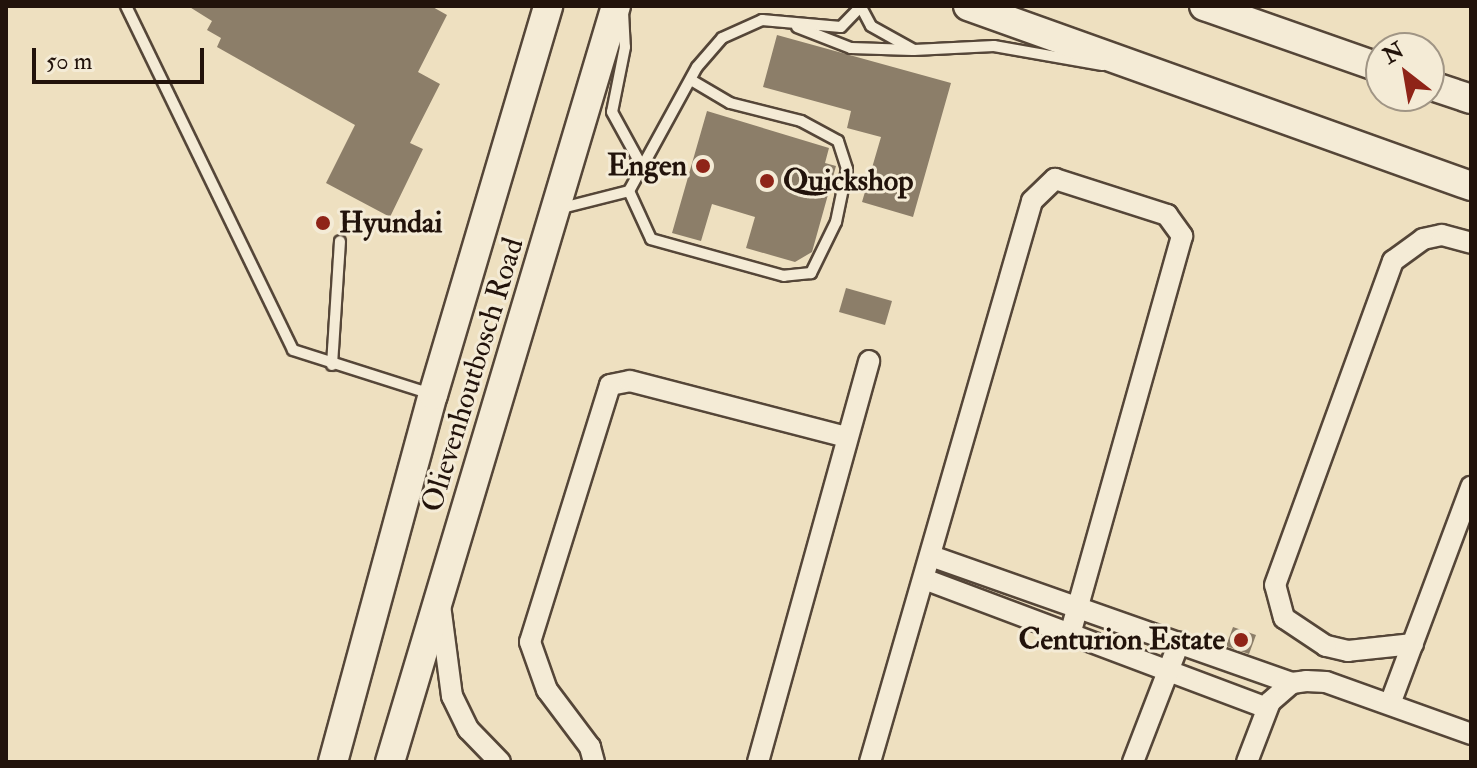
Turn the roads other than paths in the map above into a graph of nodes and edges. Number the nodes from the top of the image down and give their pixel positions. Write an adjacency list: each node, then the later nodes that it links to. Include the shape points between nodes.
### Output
1 (126, 6): 23 (lane, via 284,337 302,357)
2 (531, 6): 13 (main road)
3 (548, 6): 13 (main road, Olievenhoutbosch Road)
4 (618, 6): 16 (lane, via 625,47 612,112); 19 (main road, Olievenhoutbosch Road)
5 (968, 6): 10 (main road)
6 (1204, 6): 11 (main road)
7 (861, 7): 8 (lane, via 841,27); 9 (lane, via 871,26)
8 (788, 23): 9 (lane, via 851,48); 12 (lane, via 762,20 735,29 713,46)
9 (914, 50): 10 (lane, via 1015,48 1097,66)
10 (1115, 58): 17 (main road)
11 (1365, 62)
12 (691, 80): 16 (lane); 18 (lane, via 730,103 801,121 838,141 847,169 823,256 811,273 784,276 668,245 642,228)
13 (523, 83): 24 (main road, Olievenhoutbosch Road)
14 (1445, 90): 15 (main road)
15 (1471, 99)
16 (640, 163): 18 (lane)
17 (1471, 186)
18 (629, 191): 19 (lane)
19 (558, 209): 29 (main road, Olievenhoutbosch Road)
20 (340, 241): 23 (lane)
21 (1471, 243): 33 (street, via 1442,235 1423,239 1393,261 1275,585 1284,618 1326,646 1348,651)
22 (869, 361): 25 (street)
23 (332, 365): 24 (lane)
24 (433, 395): 39 (main road, Olievenhoutbosch Road)
25 (847, 437): 42 (street, via 630,381 610,385 530,642 547,690 590,747); 43 (street)
26 (1471, 487): 33 (street)
27 (931, 556): 28 (street); 30 (street); 30 (street, via 1032,201 1046,183 1072,180 1176,220 1182,236)
28 (924, 579): 31 (street); 44 (street)
29 (440, 601): 40 (main road, Olievenhoutbosch Road); 41 (street, via 452,696 468,729)
30 (1079, 611): 31 (street); 32 (street)
31 (1070, 635): 34 (street)
32 (1179, 643): 34 (street); 35 (street)
33 (1413, 644): 36 (street)
34 (1166, 672): 37 (street); 45 (street)
35 (1292, 683): 36 (street, via 1326,682); 37 (street)
36 (1390, 704): 38 (street)
37 (1267, 708): 46 (street)
38 (1471, 734)
39 (333, 762)
40 (390, 762)
41 (500, 762)
42 (594, 762)
43 (758, 762)
44 (870, 762)
45 (1133, 762)
46 (1247, 762)

